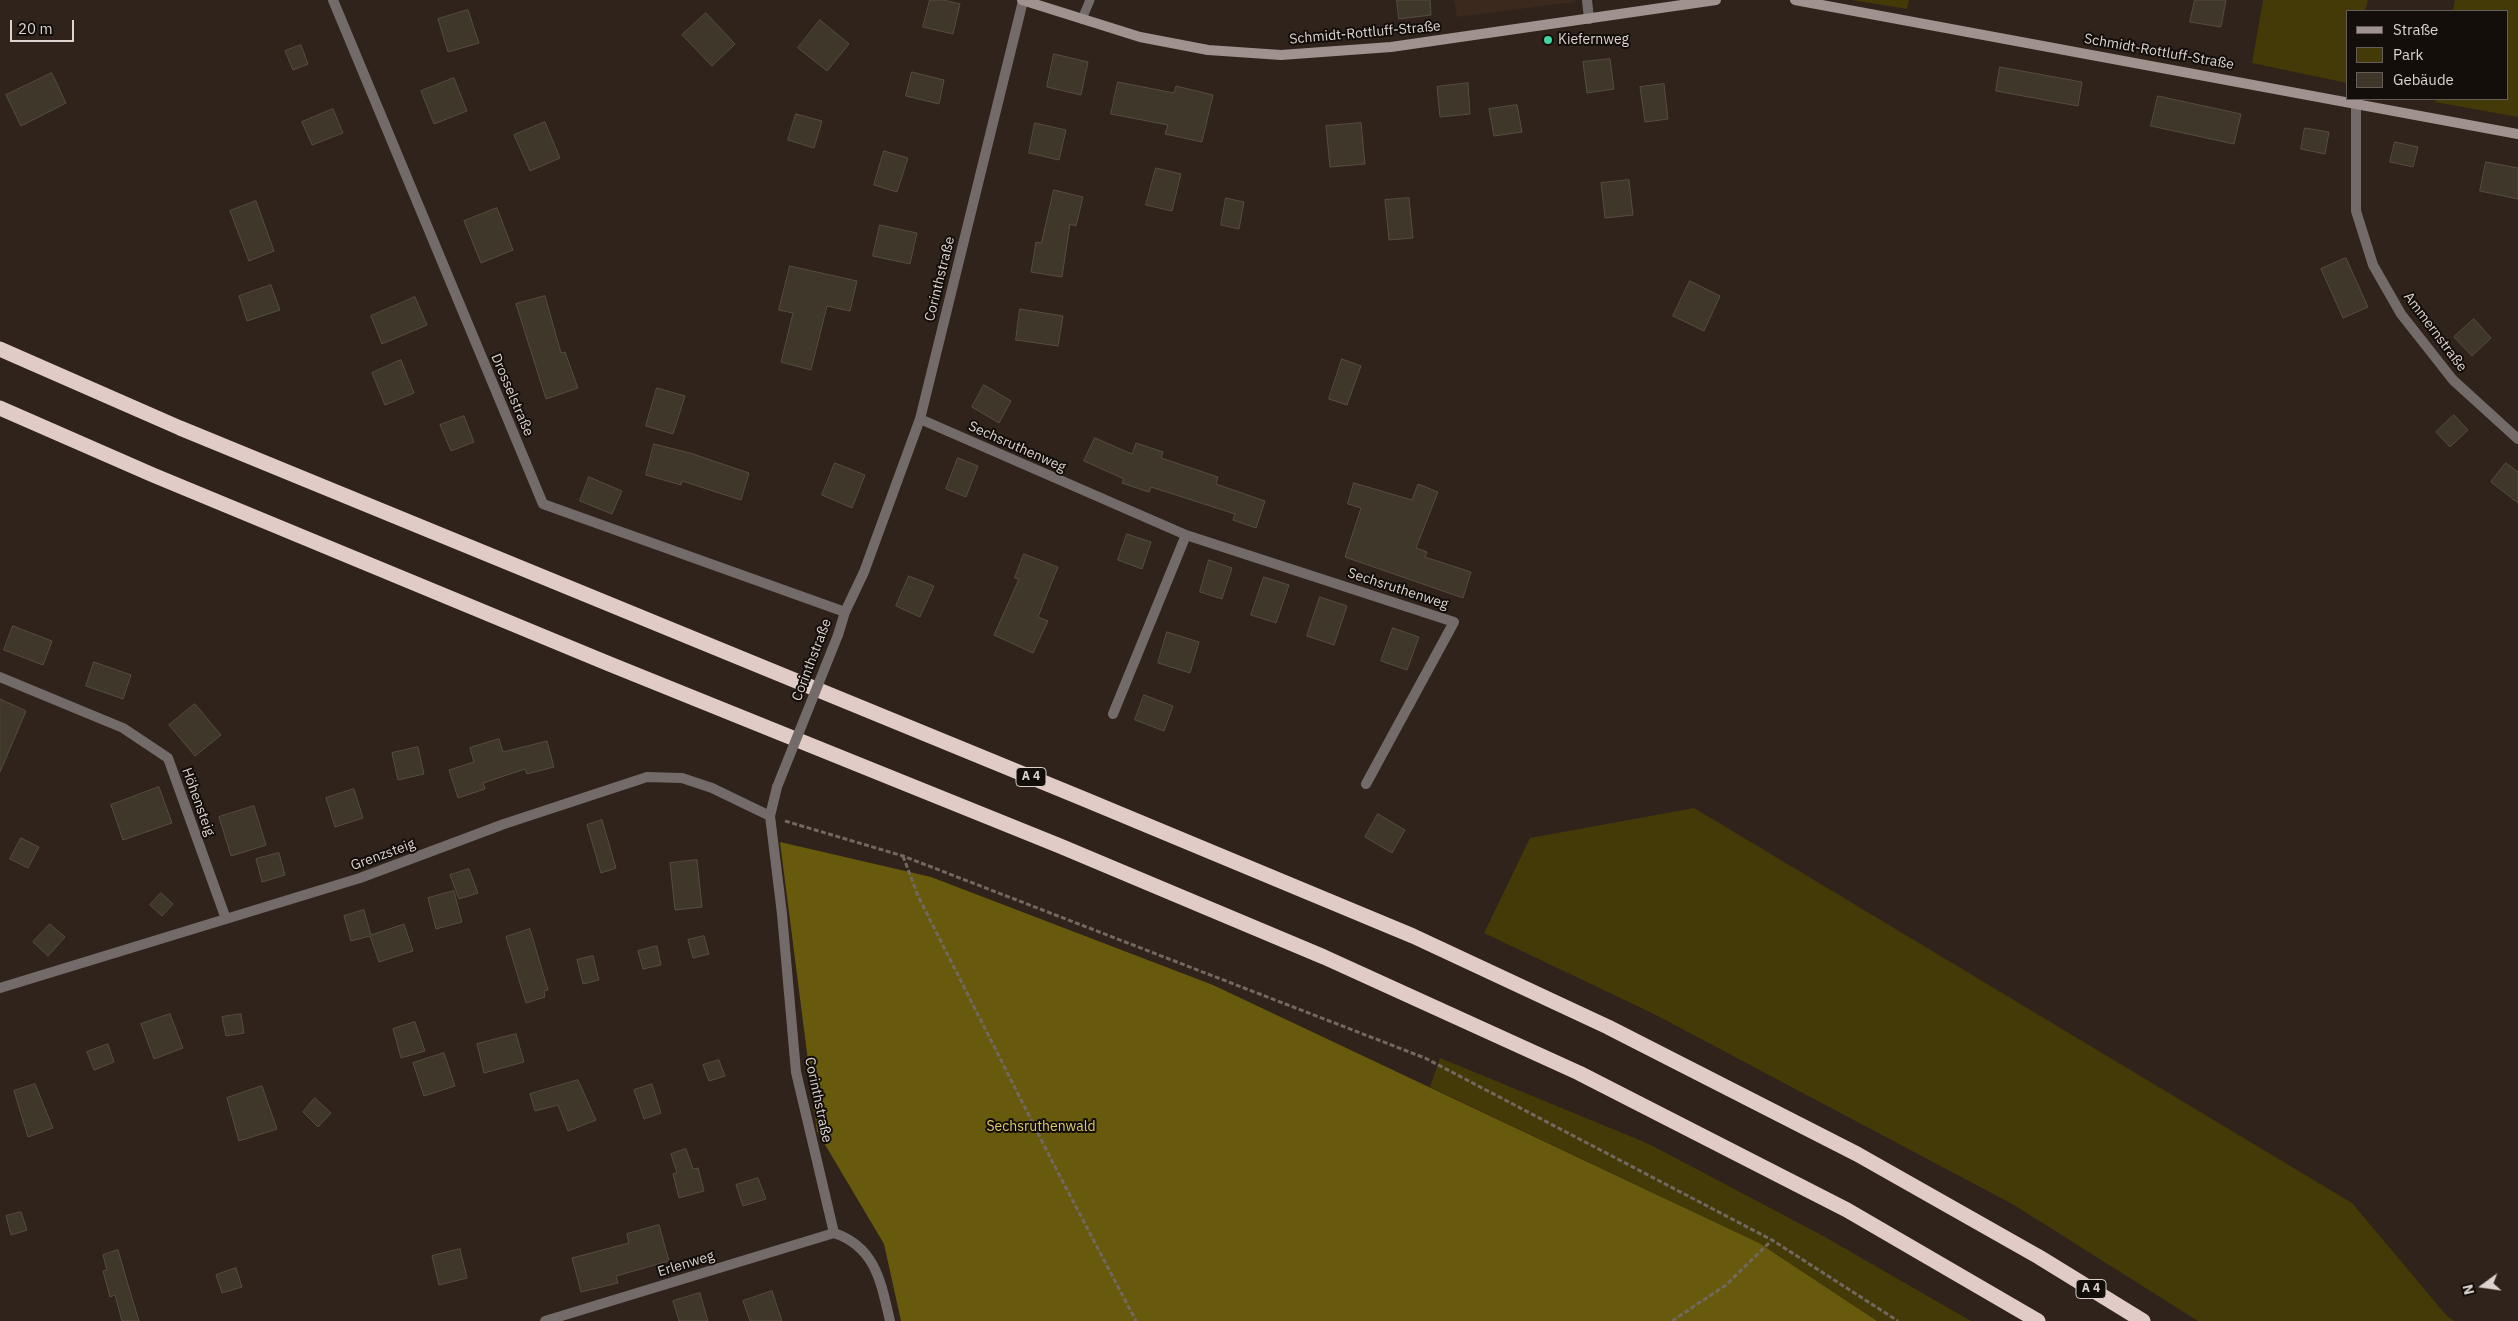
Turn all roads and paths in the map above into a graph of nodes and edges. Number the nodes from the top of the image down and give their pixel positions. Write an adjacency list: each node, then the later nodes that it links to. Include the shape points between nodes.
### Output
1 (333, 0): 16 (street, Drosselstraße, via 543,504)
2 (1022, 0): 7 (street, Schmidt-Rottluff-Straße); 13 (street, Corinthstraße)
3 (1090, 0): 7 (lane)
4 (1587, 0): 8 (street)
5 (1716, 0): 8 (street, Schmidt-Rottluff-Straße)
6 (1795, 0): 9 (street, Schmidt-Rottluff-Straße)
7 (1082, 19): 8 (street, Schmidt-Rottluff-Straße, via 1140,37 1198,48 1281,55 1391,48)
8 (1589, 19)
9 (2356, 103): 10 (street, Schmidt-Rottluff-Straße); 14 (street, Ammernstraße, via 2356,211 2373,265 2401,314 2453,380)
10 (2518, 134)
11 (0, 349): 32 (highway, A 4, via 180,428 1412,936 1608,1027 1857,1154)
12 (0, 408): 31 (highway, via 153,475 1324,956 1597,1082 1847,1210)
13 (920, 419): 15 (street, Sechsruthenweg); 16 (street, Corinthstraße, via 864,572)
14 (2518, 439)
15 (1186, 535): 18 (street); 19 (street, Sechsruthenweg, via 1454,622)
16 (845, 612): 20 (street, Corinthstraße, bridge, via 777,787)
17 (0, 677): 22 (street, Höhensteig, via 123,728 168,758)
18 (1113, 714)
19 (1366, 784)
20 (770, 816): 21 (path); 22 (street, Grenzsteig, via 712,788 682,778 647,777 504,824 360,878); 24 (street, Corinthstraße, via 796,1072)
21 (903, 856): 25 (path, via 1425,1058); 28 (path, via 922,904 1052,1163)
22 (226, 919): 23 (street, Grenzsteig)
23 (0, 988)
24 (834, 1233): 26 (street, Erlenweg); 27 (street, via 852,1239 880,1276)
25 (1772, 1240): 29 (path, via 1726,1285); 30 (path)
26 (545, 1321)
27 (890, 1321)
28 (1136, 1321)
29 (1672, 1321)
30 (1898, 1321)
31 (2038, 1321)
32 (2143, 1321)

